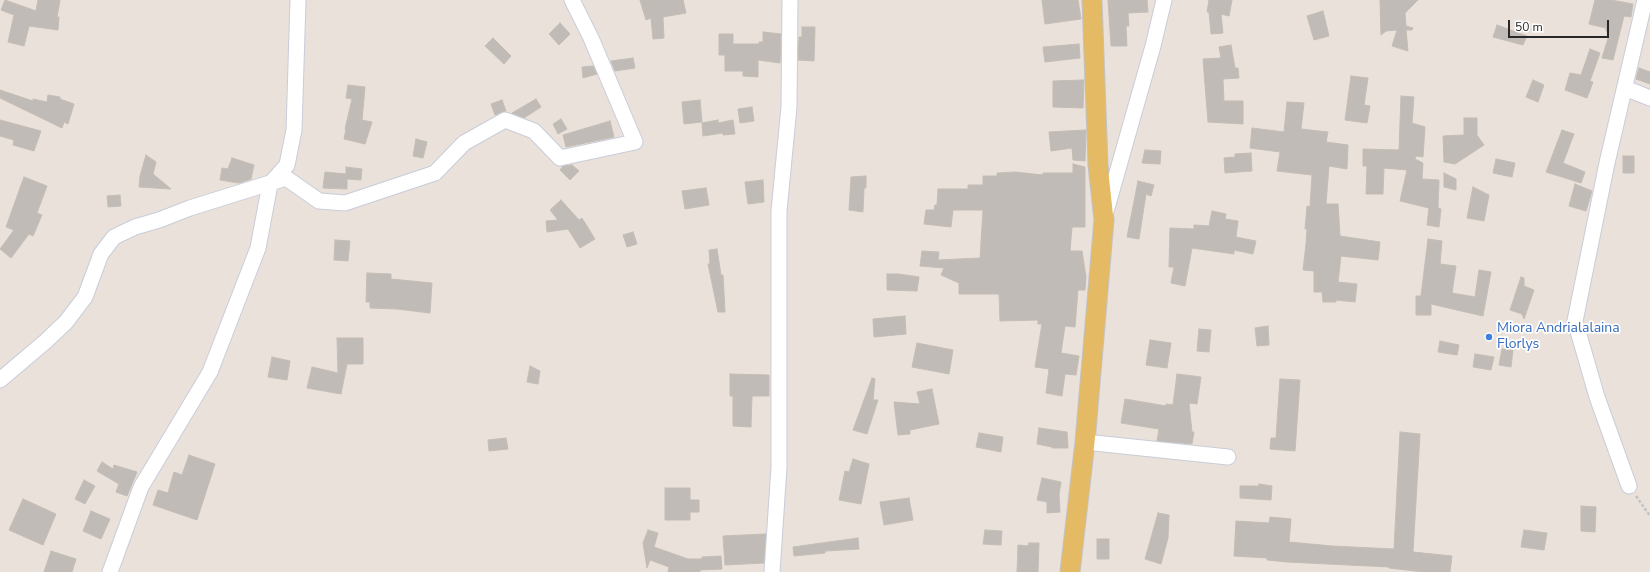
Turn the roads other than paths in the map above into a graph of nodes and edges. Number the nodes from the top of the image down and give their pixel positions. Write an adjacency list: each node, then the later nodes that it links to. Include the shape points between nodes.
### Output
1 (298, 0): 9 (street, via 294,130 287,165)
2 (572, 0): 9 (street, via 635,142 560,158 534,131 505,120 464,143 435,173 345,203 319,201 286,178)
3 (790, 0): 16 (street, via 789,107 779,212 779,467)
4 (1092, 0): 10 (main road, via 1098,165)
5 (1164, 0): 10 (street)
6 (1645, 0): 7 (street)
7 (1624, 88): 8 (street); 14 (street, via 1575,321 1597,397)
8 (1650, 98)
9 (270, 184): 11 (street, via 190,208 114,237 101,254 85,297 66,322); 15 (street, via 258,248 210,372 141,487)
10 (1104, 220): 12 (main road)
11 (0, 380)
12 (1085, 442): 13 (street); 17 (main road)
13 (1228, 457)
14 (1629, 486)
15 (110, 572)
16 (772, 572)
17 (1070, 572)

